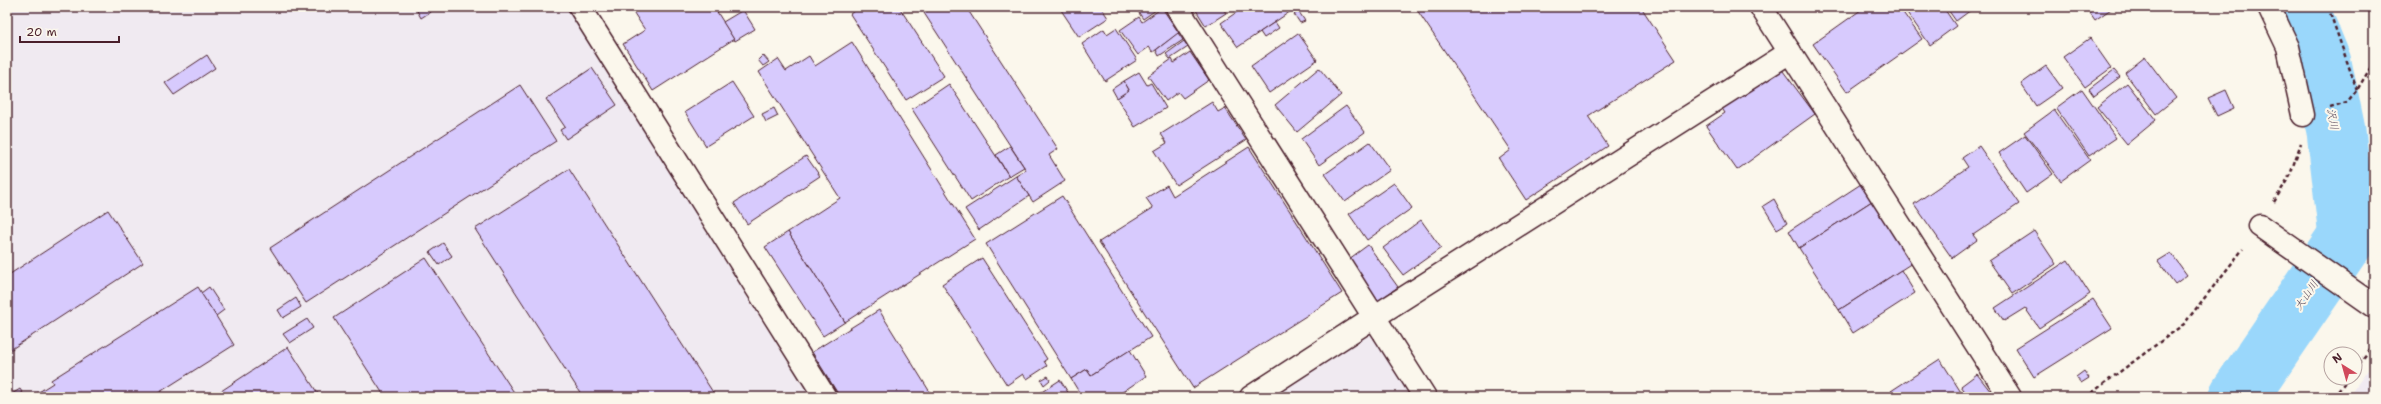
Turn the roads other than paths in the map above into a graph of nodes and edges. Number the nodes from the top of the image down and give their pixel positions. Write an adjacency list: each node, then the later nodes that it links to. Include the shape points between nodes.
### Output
1 (580, 7): 10 (street)
2 (1177, 7): 9 (street)
3 (1761, 7): 5 (street)
4 (2269, 7): 6 (street, via 2288,47)
5 (1790, 52): 9 (street); 13 (street)
6 (2303, 115)
7 (2260, 226): 8 (street)
8 (2374, 306)
9 (1374, 317): 11 (street); 12 (street)
10 (825, 397)
11 (1251, 397)
12 (1425, 397)
13 (2010, 397)

